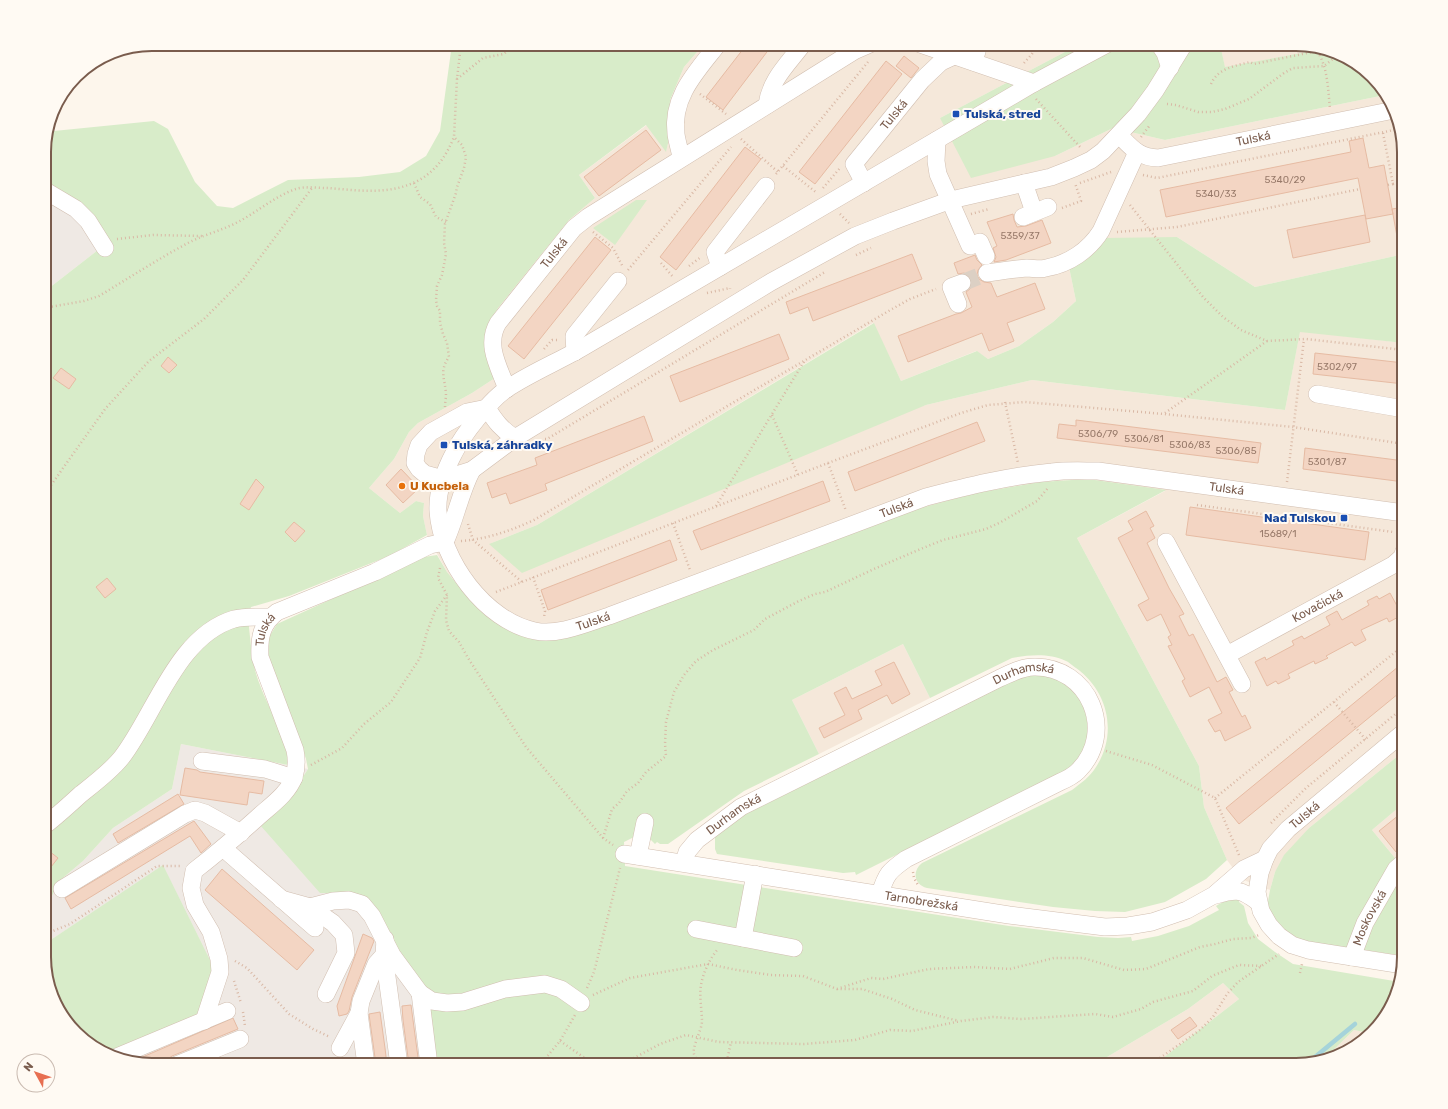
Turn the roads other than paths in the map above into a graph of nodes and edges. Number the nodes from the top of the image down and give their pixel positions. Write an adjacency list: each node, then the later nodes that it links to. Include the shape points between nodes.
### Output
1 (712, 51): 18 (street, via 689,80 678,105 676,133)
2 (798, 51): 13 (street, via 774,82)
3 (871, 51): 13 (street, Tulská, via 854,51)
4 (942, 51): 9 (street)
5 (977, 51): 10 (street)
6 (1095, 51): 12 (street, Tulská)
7 (1164, 51): 11 (street)
8 (1180, 51): 11 (street)
9 (954, 56): 10 (street); 19 (street, Tulská, via 941,62 922,80 854,164)
10 (974, 62): 12 (street)
11 (1170, 68): 15 (street)
12 (1032, 88): 16 (street, Tulská)
13 (767, 105): 18 (street, Tulská, via 740,128)
14 (1389, 111): 17 (street, Tulská, via 1158,158 1146,158)
15 (1119, 135): 17 (street, Tulská); 20 (street, via 1071,180 1051,177)
16 (937, 140): 19 (street, Tulská); 23 (street, via 938,174)
17 (1137, 152): 28 (street, via 1101,232 1086,250 1045,269 1027,268)
18 (681, 158): 33 (street, Tulská, via 574,228 498,322 492,338 493,349)
19 (864, 183): 27 (street, Tulská)
20 (1024, 183): 23 (street); 24 (street)
21 (766, 186): 27 (street, via 715,252)
22 (51, 194): 25 (street, via 76,209 88,221)
23 (951, 200): 26 (street, via 970,246 980,242); 37 (street, via 855,236 812,259)
24 (1035, 212)
25 (101, 242)
26 (986, 256)
27 (720, 267): 32 (street, Tulská, via 682,282)
28 (987, 273)
29 (618, 281): 32 (street, via 574,336)
30 (957, 285): 31 (street)
31 (958, 304)
32 (575, 352): 33 (street, Tulská)
33 (507, 389): 35 (street, Tulská)
34 (1318, 394): 36 (street)
35 (487, 408): 37 (street, via 494,421); 39 (street, Tulská, via 460,442); 39 (street, via 467,412 446,423 431,432 419,445 415,463 418,470)
36 (1397, 408)
37 (516, 438): 38 (street)
38 (472, 470): 39 (street); 41 (street)
39 (443, 479): 41 (street, Tulská, via 438,510)
40 (1397, 512): 41 (street, Tulská, via 1098,471 1064,471 1007,478 926,497 609,616 553,632 522,627 505,618 481,598 460,575)
41 (445, 542): 44 (street, Tulská, via 430,545 375,572 282,609)
42 (1166, 542): 45 (street)
43 (1397, 562): 45 (street, Kovačická)
44 (270, 617): 49 (street, Tulská, via 261,634 260,657 295,750 297,763); 50 (street, via 236,618 225,622 198,641 183,656 120,759 96,783)
45 (1227, 655): 46 (street)
46 (1242, 684)
47 (1397, 738): 54 (street, Tulská, via 1288,829)
48 (202, 761): 49 (street, via 265,769)
49 (294, 778): 52 (street, Tulská, via 276,801)
50 (51, 820)
51 (645, 822): 55 (street, Tarnobrežská, via 631,855)
52 (241, 832): 53 (street, Tulská); 58 (street, via 195,810)
53 (223, 848): 61 (street); 77 (street, Tulská, via 194,871 191,888 195,905 211,932 219,959 220,972)
54 (1265, 859): 60 (street, Tarnobrežská, via 1244,869); 62 (street, Tulská, via 1260,873)
55 (684, 862): 57 (street, Tarnobrežská); 59 (street, Durhamská, via 687,852 697,840 741,807 1000,678 1022,668 1034,667 1056,671 1076,682 1092,706 1096,722 1096,733 1090,754 1078,771 906,859 892,869)
56 (1397, 868): 70 (street, Moskovská, via 1365,923)
57 (755, 874): 59 (street, Tarnobrežská); 67 (street)
58 (62, 889)
59 (880, 894): 60 (street, Tarnobrežská, via 1009,915 1105,927 1152,922 1187,910)
60 (1214, 895): 62 (street, Tarnobrežská, via 1233,890 1241,891)
61 (281, 899): 63 (street); 64 (street)
62 (1258, 902): 66 (street, Tulská)
63 (310, 907): 68 (street, via 349,900 362,904 372,916); 73 (street, via 344,934 346,952)
64 (315, 928)
65 (696, 929): 67 (street)
66 (1264, 930): 70 (street, Moskovská, via 1292,945 1308,950)
67 (737, 937): 69 (street)
68 (384, 947): 72 (street); 76 (street, via 361,1001); 83 (street)
69 (794, 948)
70 (1352, 957): 71 (street, Moskovská)
71 (1396, 964)
72 (420, 993): 74 (street, via 432,1001 463,1002 505,989 545,984 561,988); 84 (street)
73 (326, 994)
74 (581, 1003)
75 (227, 1011): 77 (street)
76 (359, 1014): 79 (street); 82 (street)
77 (204, 1021): 80 (street)
78 (240, 1039): 81 (street)
79 (341, 1046)
80 (123, 1054)
81 (193, 1058)
82 (365, 1058)
83 (398, 1058)
84 (428, 1058)

